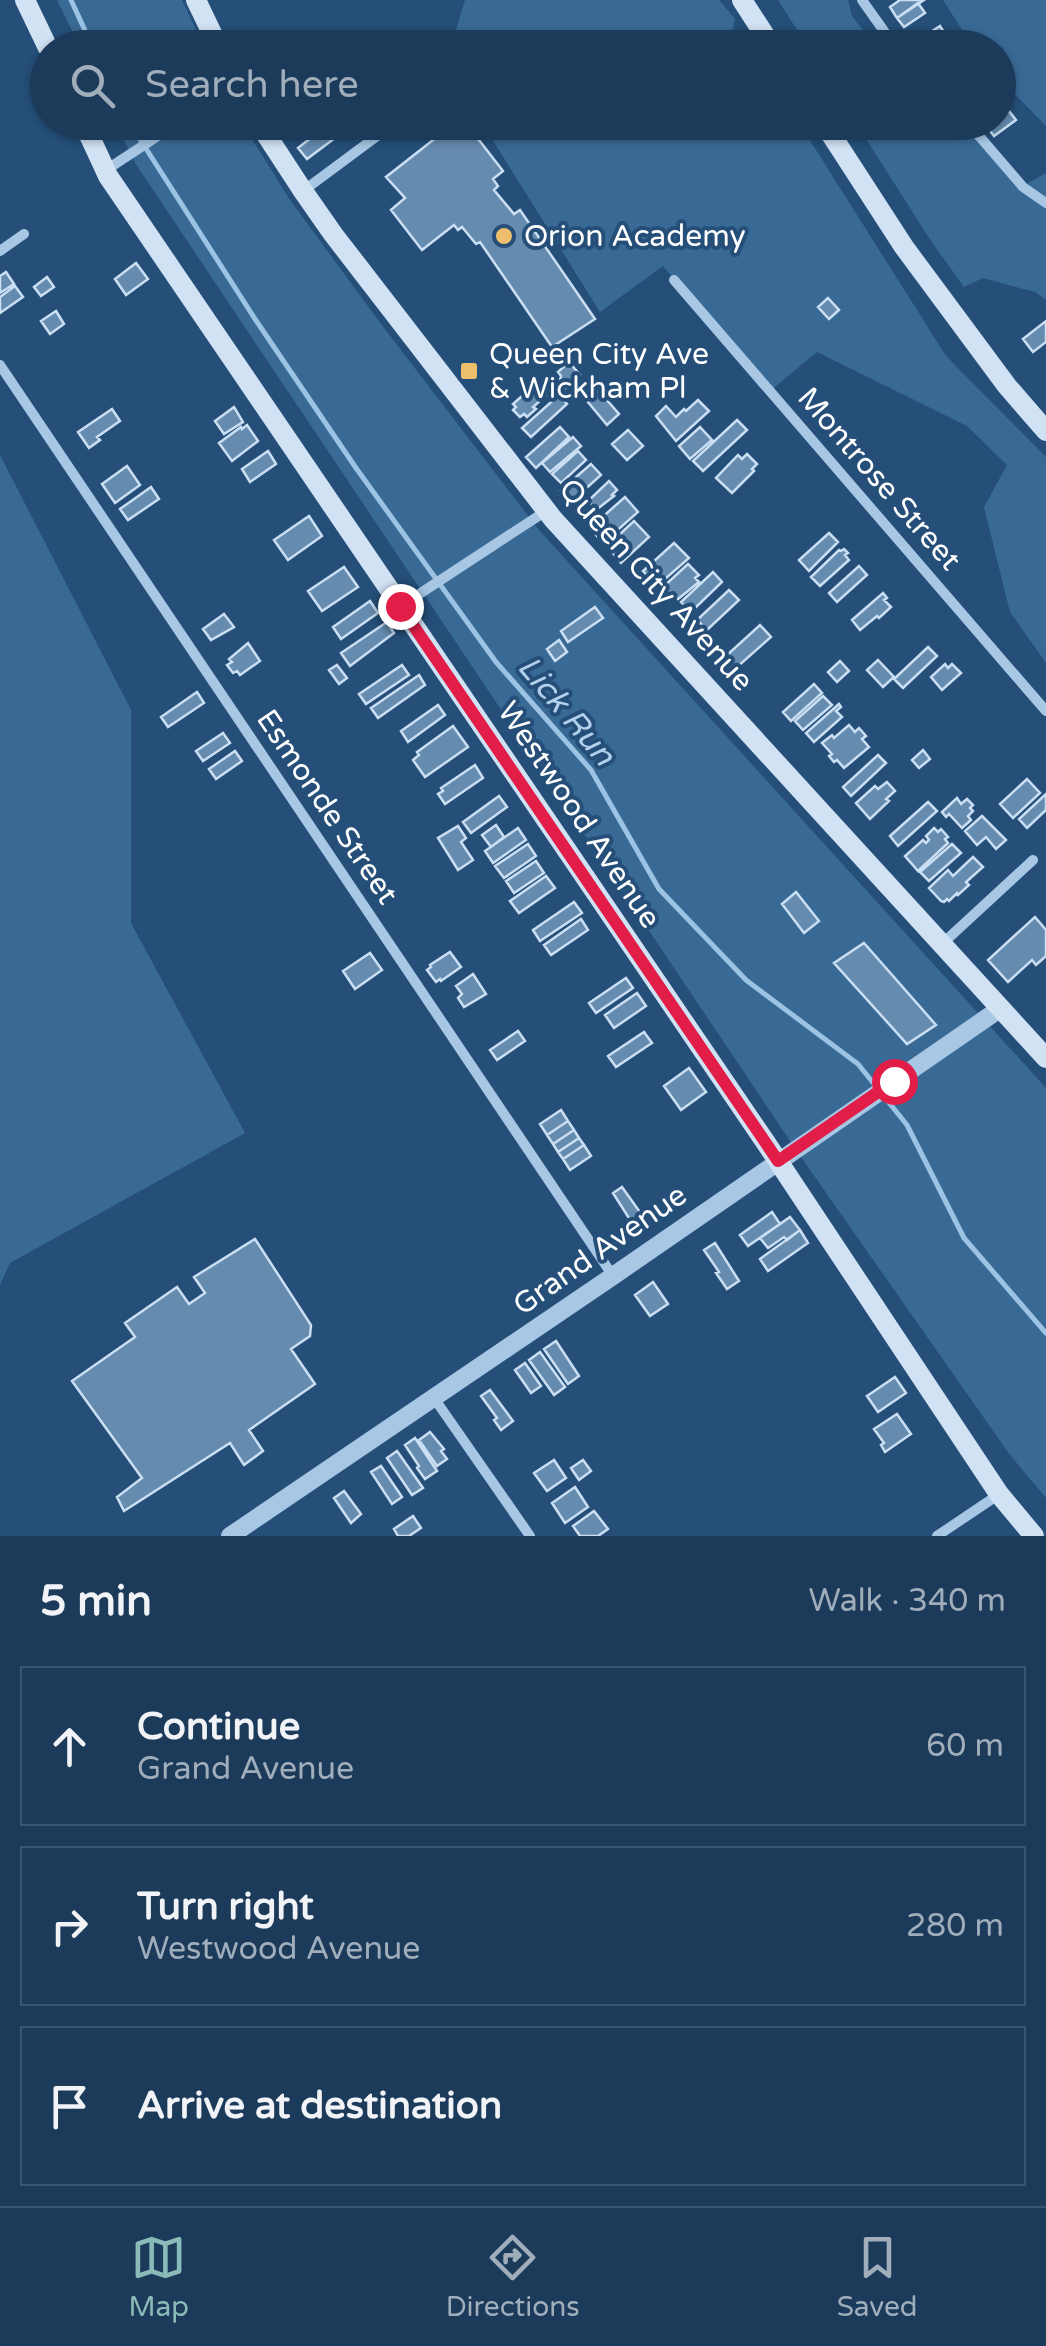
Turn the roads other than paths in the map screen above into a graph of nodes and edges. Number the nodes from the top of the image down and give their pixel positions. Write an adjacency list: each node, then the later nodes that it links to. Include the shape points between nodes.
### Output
1 (25, 0): 5 (main road)
2 (196, 0): 6 (main road)
3 (742, 0): 7 (main road)
4 (862, 0): 8 (street)
5 (39, 30)
6 (210, 30)
7 (761, 30)
8 (883, 30)
9 (91, 140): 15 (main road, Westwood Avenue)
10 (153, 140): 15 (street)
11 (270, 140): 16 (main road, Queen City Avenue)
12 (372, 140): 16 (street)
13 (835, 140): 22 (main road, via 904,248)
14 (983, 140): 17 (street)
15 (105, 171): 24 (main road, Westwood Avenue)
16 (303, 192): 23 (main road, Queen City Avenue)
17 (1046, 203)
18 (24, 234): 19 (street)
19 (0, 251)
20 (674, 280): 25 (street, Montrose Street)
21 (0, 365): 31 (street, Esmonde Street)
22 (1046, 431)
23 (546, 510): 24 (street); 27 (main road, Queen City Avenue)
24 (400, 606): 30 (main road, Westwood Avenue)
25 (1046, 711)
26 (1033, 860): 27 (street)
27 (941, 944): 28 (main road, Queen City Avenue)
28 (1001, 1008): 29 (main road, Queen City Avenue); 30 (street, Grand Avenue)
29 (1046, 1058)
30 (778, 1161): 31 (street, Grand Avenue); 33 (main road, Westwood Avenue)
31 (613, 1276): 32 (street, Grand Avenue)
32 (434, 1398): 34 (street, Grand Avenue); 35 (street)
33 (999, 1494): 36 (street); 37 (main road, Westwood Avenue)
34 (230, 1536)
35 (530, 1536)
36 (937, 1536)
37 (1034, 1536)

